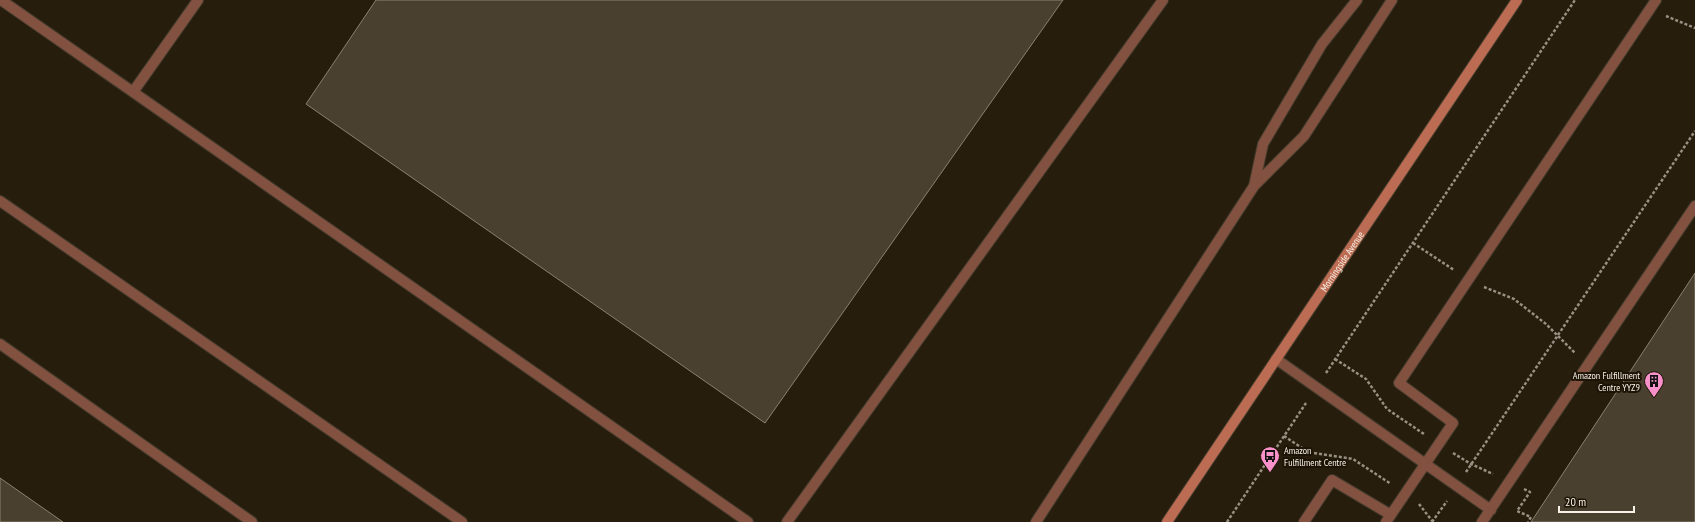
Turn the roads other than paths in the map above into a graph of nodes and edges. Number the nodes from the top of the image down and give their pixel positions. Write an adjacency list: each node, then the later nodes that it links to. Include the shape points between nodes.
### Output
1 (1, 0): 8 (lane)
2 (198, 0): 8 (lane)
3 (1163, 0): 20 (lane)
4 (1357, 0): 9 (lane, via 1322,44 1263,144)
5 (1392, 0): 9 (lane, via 1304,136)
6 (1517, 0): 13 (main road, Morningside Avenue)
7 (1656, 0): 14 (lane, via 1399,383 1453,423)
8 (134, 92): 19 (lane)
9 (1254, 186): 21 (lane)
10 (0, 201): 18 (lane)
11 (1695, 206): 15 (lane)
12 (0, 344): 17 (lane)
13 (1276, 359): 14 (lane); 22 (main road, Morningside Avenue)
14 (1426, 464): 15 (lane); 16 (lane)
15 (1490, 510): 24 (lane)
16 (1389, 518): 23 (lane, via 1332,480)
17 (252, 522)
18 (462, 522)
19 (748, 522)
20 (787, 522)
21 (1036, 522)
22 (1167, 522)
23 (1304, 522)
24 (1482, 522)

